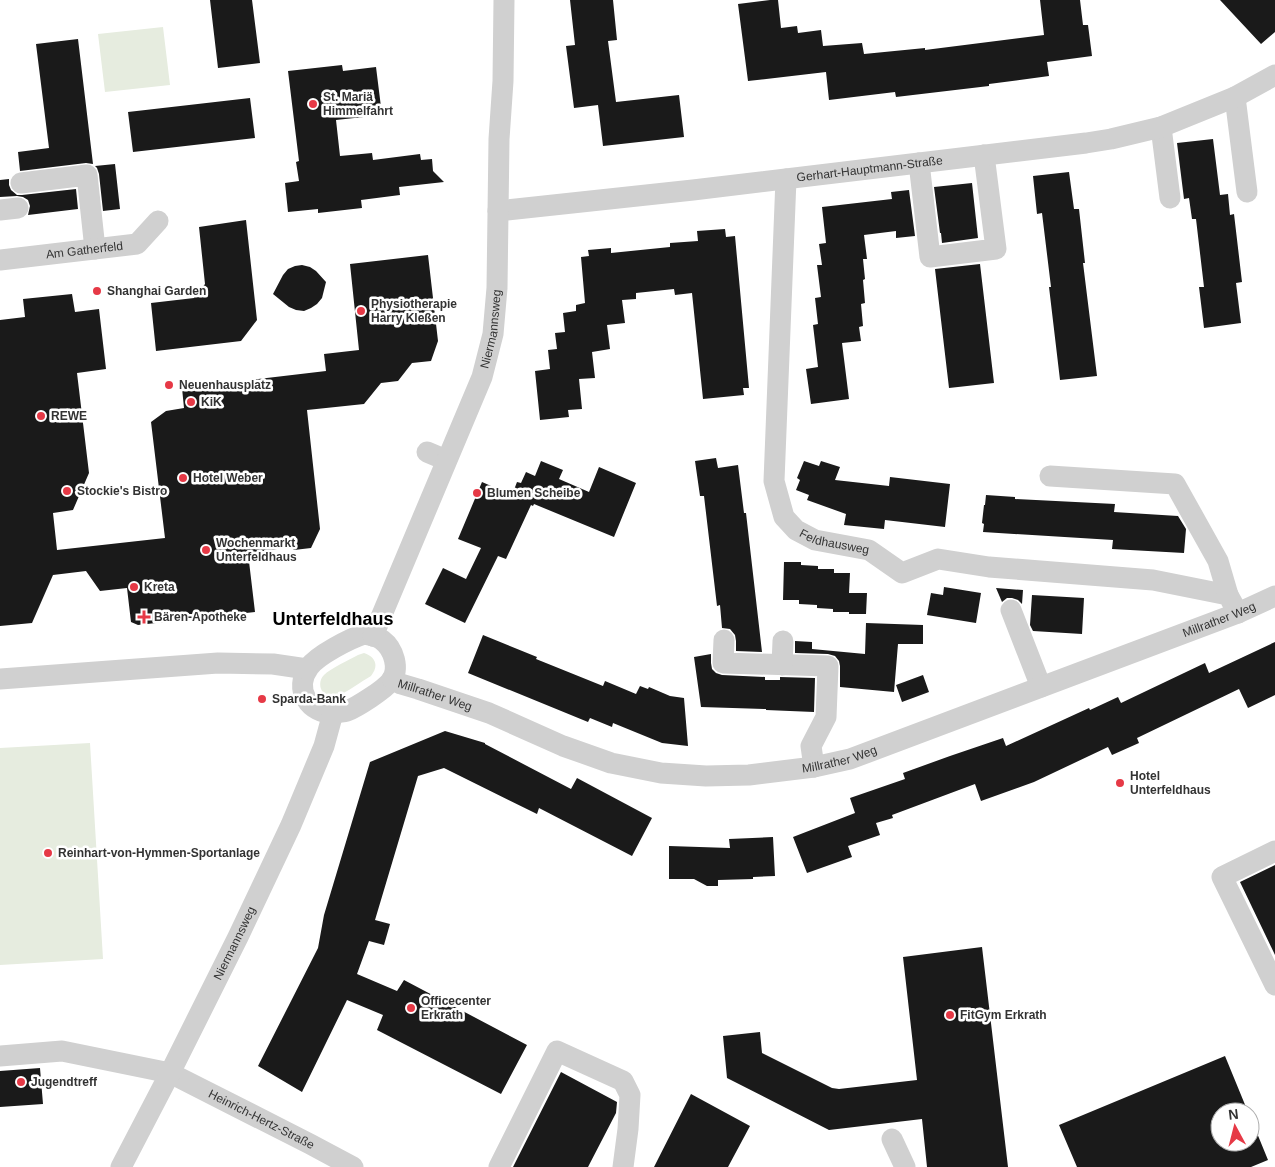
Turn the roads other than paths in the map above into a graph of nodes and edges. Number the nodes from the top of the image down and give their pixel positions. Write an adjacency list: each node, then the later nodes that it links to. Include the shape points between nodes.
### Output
1 (504, 0): 11 (street, Niermannsweg)
2 (1275, 75): 3 (street, Gerhart-Hauptmann-Straße)
3 (1235, 97): 4 (street, Gerhart-Hauptmann-Straße); 9 (street)
4 (1161, 127): 5 (street, Gerhart-Hauptmann-Straße, via 1086,143); 10 (street)
5 (984, 155): 6 (street, Gerhart-Hauptmann-Straße); 6 (street, via 996,249 930,257)
6 (919, 163): 7 (street, Gerhart-Hauptmann-Straße)
7 (786, 178): 11 (street, Gerhart-Hauptmann-Straße); 17 (street, Feldhausweg, via 774,481 784,517 796,530 815,540 869,550 902,574 938,559 989,567 1153,580)
8 (21, 183): 13 (street, via 87,175)
9 (1247, 192)
10 (1170, 198)
11 (498, 211): 19 (street, Niermannsweg, via 498,288 493,334 482,376 437,456)
12 (158, 220): 13 (street, Am Gatherfeld, via 137,244)
13 (96, 249): 14 (street, Am Gatherfeld)
14 (0, 260)
15 (1050, 476): 17 (street, via 1176,484 1218,561)
16 (1275, 596): 17 (street, Millrather Weg)
17 (1233, 604): 26 (street, Millrather Weg)
18 (1011, 610): 26 (street)
19 (373, 636): 23 (street, via 354,637 316,659); 25 (street, via 391,650 395,669)
20 (724, 640): 22 (street, via 723,663)
21 (783, 641): 22 (street)
22 (782, 665): 28 (street, via 828,666 826,717 811,746)
23 (307, 669): 24 (street, via 273,664 218,663); 27 (street, via 302,682 303,695 318,711)
24 (0, 679)
25 (392, 679): 27 (street, via 384,689 346,711); 28 (street, Millrather Weg, via 489,713 562,746 611,763 661,773 706,776 749,776)
26 (1041, 687): 28 (street, Millrather Weg, via 850,759)
27 (333, 713): 32 (street, Niermannsweg, via 324,746 291,824)
28 (814, 767)
29 (1275, 851): 30 (street, via 1222,877)
30 (1275, 985)
31 (0, 1056): 32 (street, Heinrich-Hertz-Straße, via 62,1051)
32 (170, 1073): 34 (street, Niermannsweg); 35 (street, Heinrich-Hertz-Straße)
33 (892, 1139): 38 (street)
34 (121, 1167)
35 (353, 1167)
36 (499, 1167): 37 (street, via 557,1051 622,1081 630,1095)
37 (623, 1167)
38 (905, 1167)

